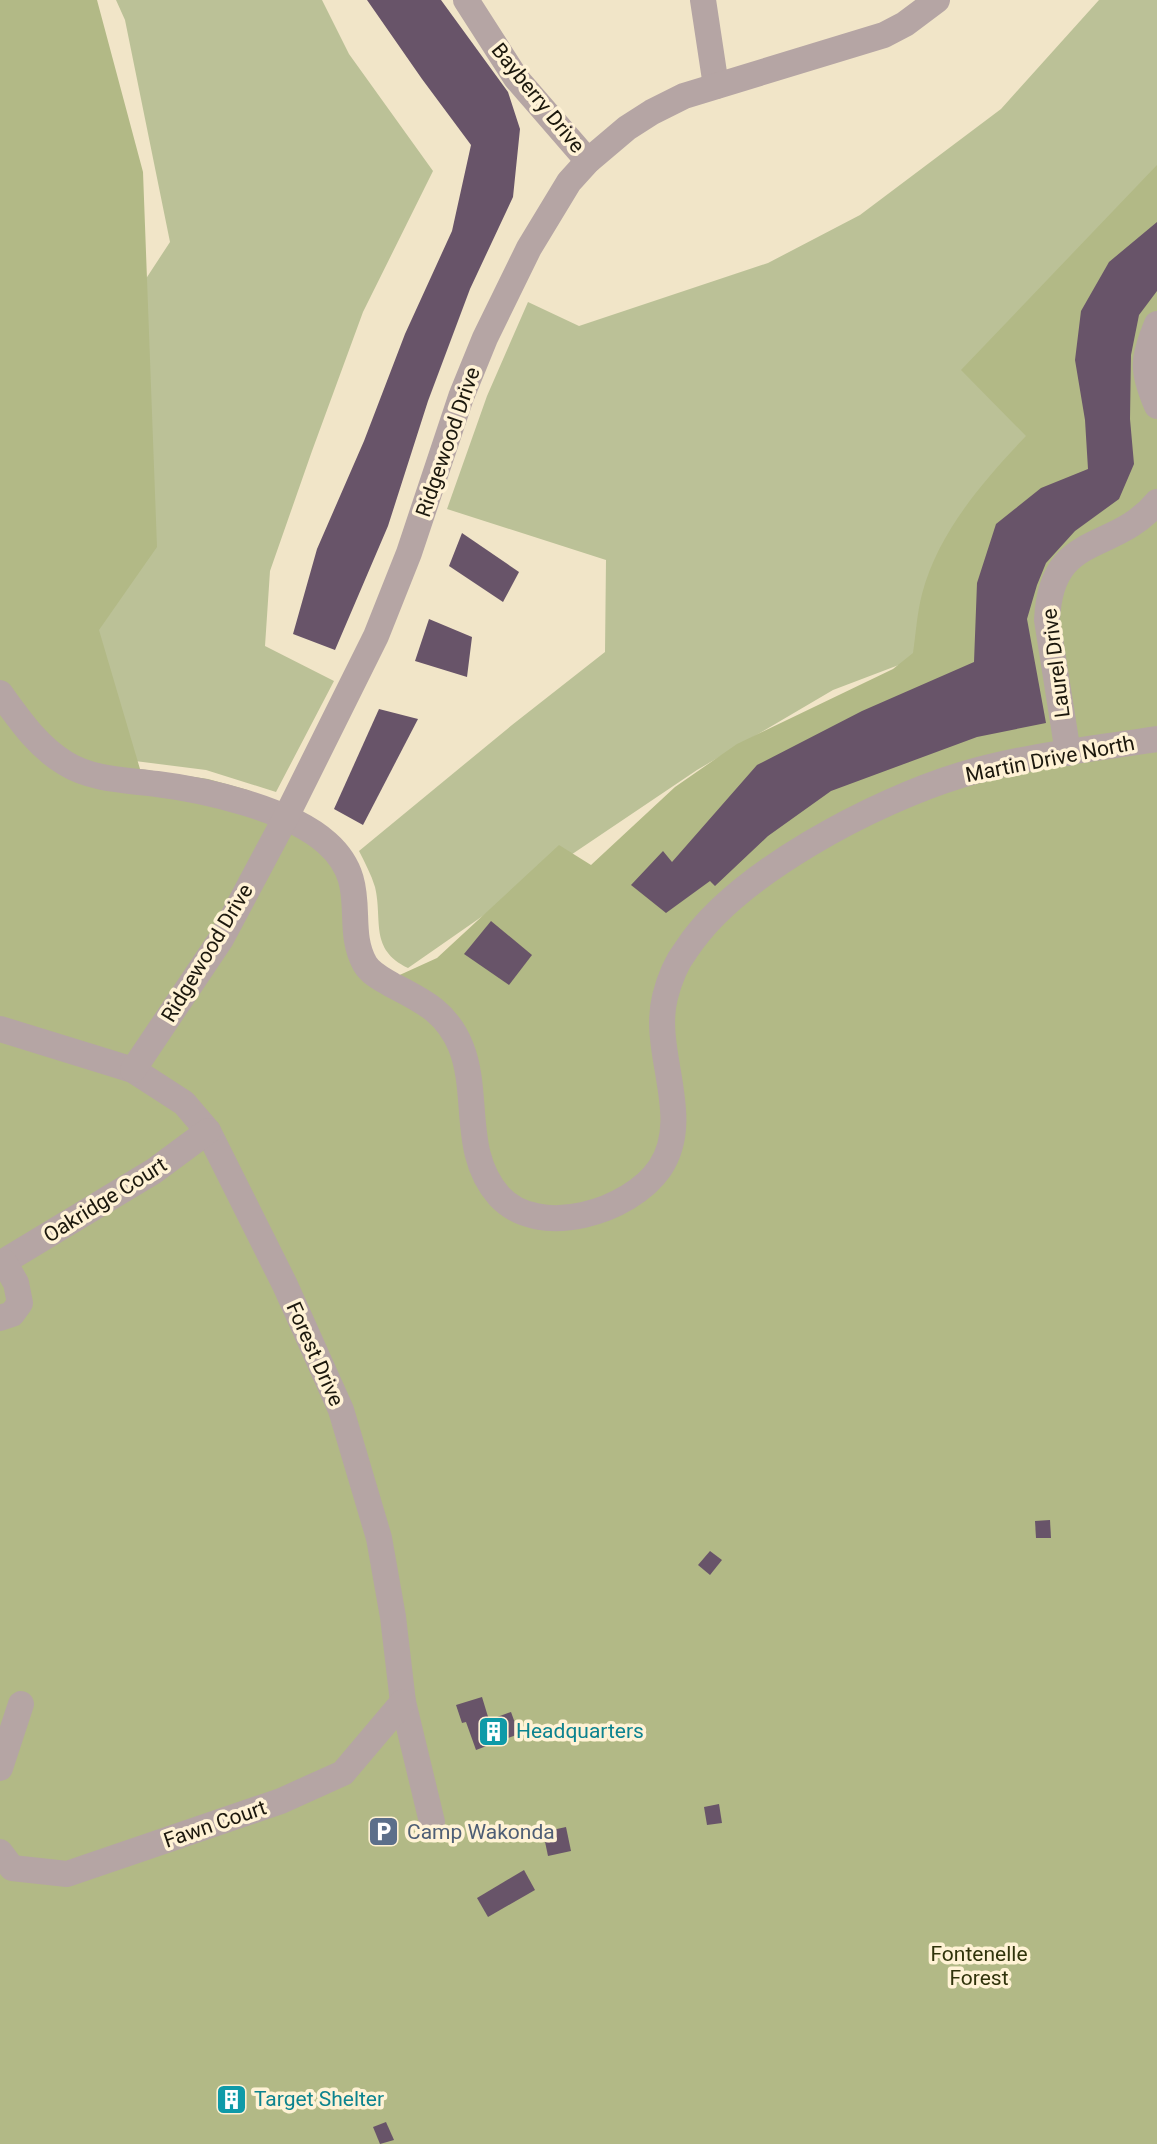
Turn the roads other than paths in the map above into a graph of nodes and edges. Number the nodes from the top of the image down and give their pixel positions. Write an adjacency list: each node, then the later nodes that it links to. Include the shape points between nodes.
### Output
1 (466, 0): 5 (street, Bayberry Drive, via 516,78)
2 (703, 0): 4 (street)
3 (937, 0): 4 (street, Ridgewood Drive, via 884,35)
4 (716, 86): 5 (street, Ridgewood Drive, via 652,112)
5 (588, 161): 12 (street, Ridgewood Drive, via 552,208 506,292 461,397 376,636)
6 (1157, 324): 7 (street, via 1145,374)
7 (1157, 406)
8 (1157, 502): 11 (street, Laurel Drive, via 1133,526 1075,553 1052,583 1046,620)
9 (0, 693): 12 (street, Martin Drive North, via 48,751 82,772 205,791)
10 (1157, 739): 11 (street, Martin Drive North)
11 (1068, 752): 12 (street, Martin Drive North, via 960,775 890,802 819,838 730,901 685,950 664,1000 662,1028 673,1120 672,1139 660,1167 626,1198 551,1220 523,1213 491,1185 474,1140 469,1080 460,1043 436,1010 369,971 357,940 355,896 341,859 328,844)
12 (285, 819): 14 (street, Ridgewood Drive, via 221,939)
13 (0, 1028): 14 (street, Forest Drive)
14 (133, 1070): 15 (street, Forest Drive, via 184,1103)
15 (208, 1131): 16 (street, Oakridge Court, via 154,1171); 18 (street, Forest Drive, via 341,1410 379,1538)
16 (2, 1263): 17 (street, via 16,1283 20,1303 12,1314)
17 (0, 1318)
18 (403, 1702): 21 (street, Forest Drive); 22 (street, Fawn Court, via 343,1773 281,1801 67,1874 12,1868)
19 (21, 1704): 20 (street)
20 (0, 1768)
21 (432, 1822)
22 (0, 1852)

